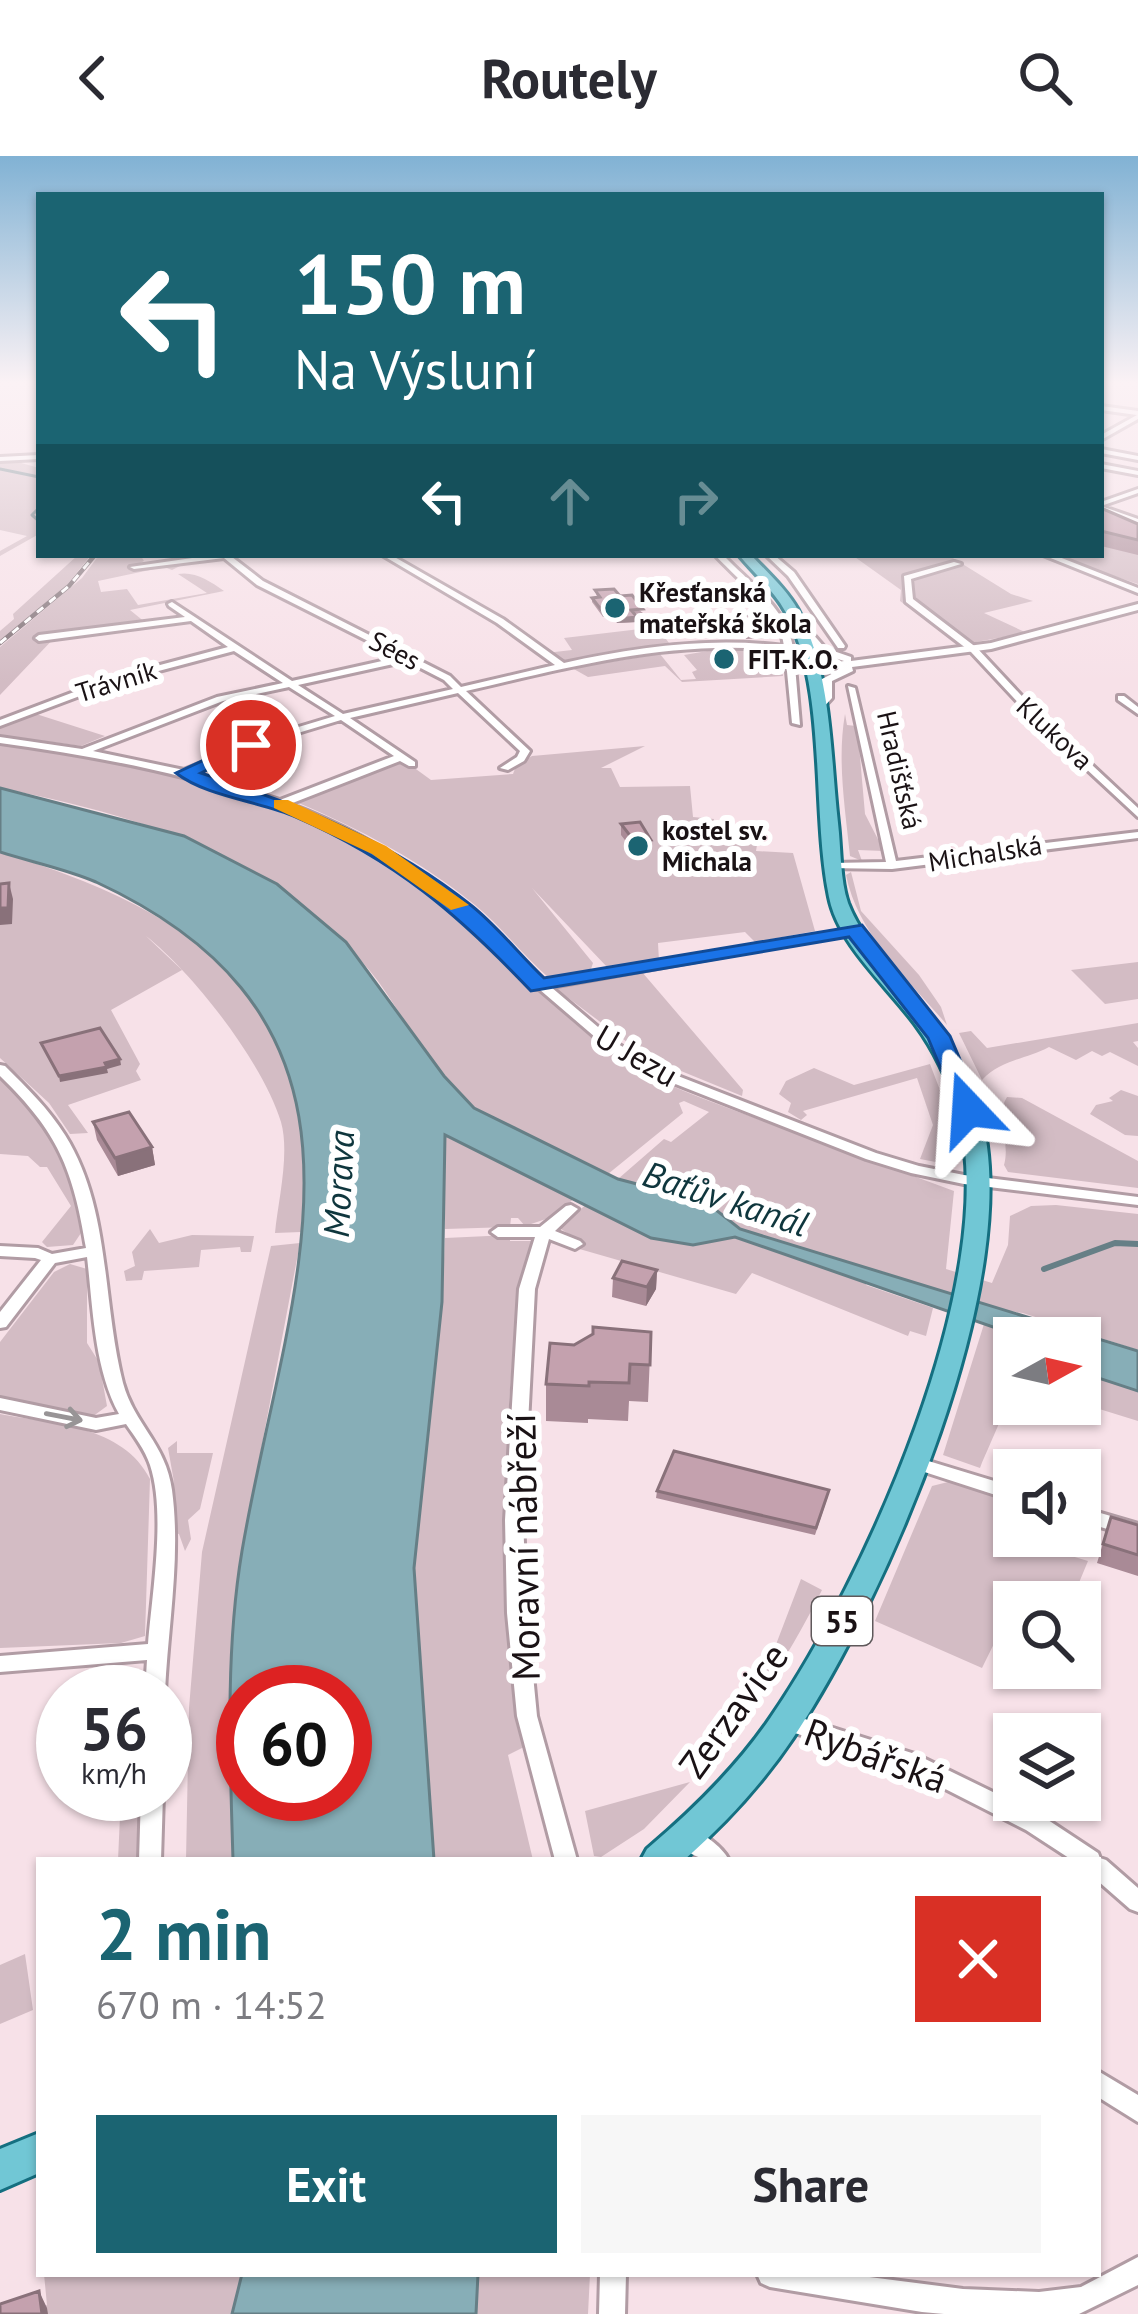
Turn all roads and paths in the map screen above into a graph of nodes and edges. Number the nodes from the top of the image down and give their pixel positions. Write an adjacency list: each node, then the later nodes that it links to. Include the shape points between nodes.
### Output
1 (1104, 489): 2 (street)
2 (1135, 494): 3 (street)
3 (1104, 505)
4 (1104, 507): 5 (street)
5 (1138, 521)
6 (204, 558): 14 (street)
7 (231, 558): 27 (street, Sées, via 260,583)
8 (391, 558): 30 (street)
9 (723, 558): 21 (street, via 779,618)
10 (749, 558): 19 (main road, 55)
11 (773, 558): 22 (street)
12 (1055, 558): 15 (street)
13 (957, 564): 24 (street, Klukova, via 907,578 908,598)
14 (134, 567)
15 (1138, 591)
16 (172, 604): 18 (street)
17 (1138, 607): 24 (street)
18 (194, 618): 20 (street, Trávník); 23 (street)
19 (802, 631): 21 (street); 26 (main road, 55); 29 (street); 31 (street, via 815,662)
20 (39, 638)
21 (786, 646): 26 (street); 30 (street); 37 (street, via 797,719)
22 (842, 646)
23 (236, 648): 33 (street); 40 (street, Trávník, via 102,684)
24 (974, 650): 25 (street); 46 (street, Klukova)
25 (947, 654): 28 (street); 29 (street)
26 (812, 656): 32 (main road, 55)
27 (409, 658): 33 (street, Trávník); 35 (street, Sées)
28 (918, 658): 29 (street); 31 (street)
29 (852, 664): 37 (street, via 827,679)
30 (562, 666): 35 (street)
31 (834, 666): 32 (street)
32 (815, 674): 37 (main road, 55)
33 (287, 681): 39 (street); 42 (street, Trávník, via 172,714)
34 (850, 688): 49 (street, Hradišťská)
35 (464, 689): 39 (street); 43 (street, Sées, via 524,749)
36 (1121, 698): 38 (street)
37 (820, 711): 48 (main road, 55)
38 (1138, 711)
39 (342, 717): 44 (street); 45 (street, via 406,760)
40 (0, 723)
41 (0, 740): 42 (street, Trávník)
42 (83, 751): 44 (street, Trávník)
43 (506, 768)
44 (185, 773): 45 (street, Trávník)
45 (280, 804): 51 (street, U Jezu, via 430,883)
46 (1138, 814)
47 (1138, 836): 49 (street, Michalská)
48 (832, 866): 49 (street, Michalská); 50 (main road, 55)
49 (892, 866)
50 (854, 930): 51 (street); 53 (main road, 55, via 945,1047 968,1109)
51 (538, 986): 53 (street, U Jezu, via 652,1070 882,1159)
52 (0, 1069): 60 (street, via 66,1143)
53 (980, 1183): 54 (street, U Jezu); 65 (main road, Zerzavice / 55, via 968,1276)
54 (1138, 1201)
55 (571, 1209): 57 (street)
56 (498, 1232): 57 (street)
57 (544, 1232): 58 (street); 76 (street, Moravní nábřeží, via 527,1289 517,1613 527,1716)
58 (575, 1244)
59 (0, 1251): 61 (street)
60 (95, 1251): 61 (street); 64 (street, via 112,1374)
61 (50, 1259): 62 (street)
62 (0, 1323)
63 (0, 1404): 64 (street, one-way to 64, via 96,1424)
64 (127, 1418): 69 (street, via 161,1471)
65 (912, 1462): 66 (street); 72 (main road, Zerzavice / 55, via 862,1581)
66 (993, 1487)
67 (1101, 1520): 68 (street)
68 (1138, 1531)
69 (156, 1652): 70 (street); 71 (street)
70 (0, 1664)
71 (156, 1665)
72 (786, 1722): 74 (main road, Zerzavice / 55); 79 (street, Rybářská, via 908,1760)
73 (151, 1821): 75 (street)
74 (687, 1836): 77 (main road, Zerzavice / 55); 78 (street)
75 (150, 1857)
76 (565, 1857)
77 (662, 1857)
78 (714, 1857)
79 (1085, 1857)
80 (1101, 1870): 81 (street)
81 (1138, 1902)
82 (1101, 2085): 83 (street)
83 (1138, 2110)
84 (36, 2154): 85 (main road)
85 (0, 2170)
86 (1138, 2270): 89 (street, via 1048,2307)
87 (614, 2277): 90 (street)
88 (783, 2277): 89 (street)
89 (916, 2308)
90 (612, 2314)

